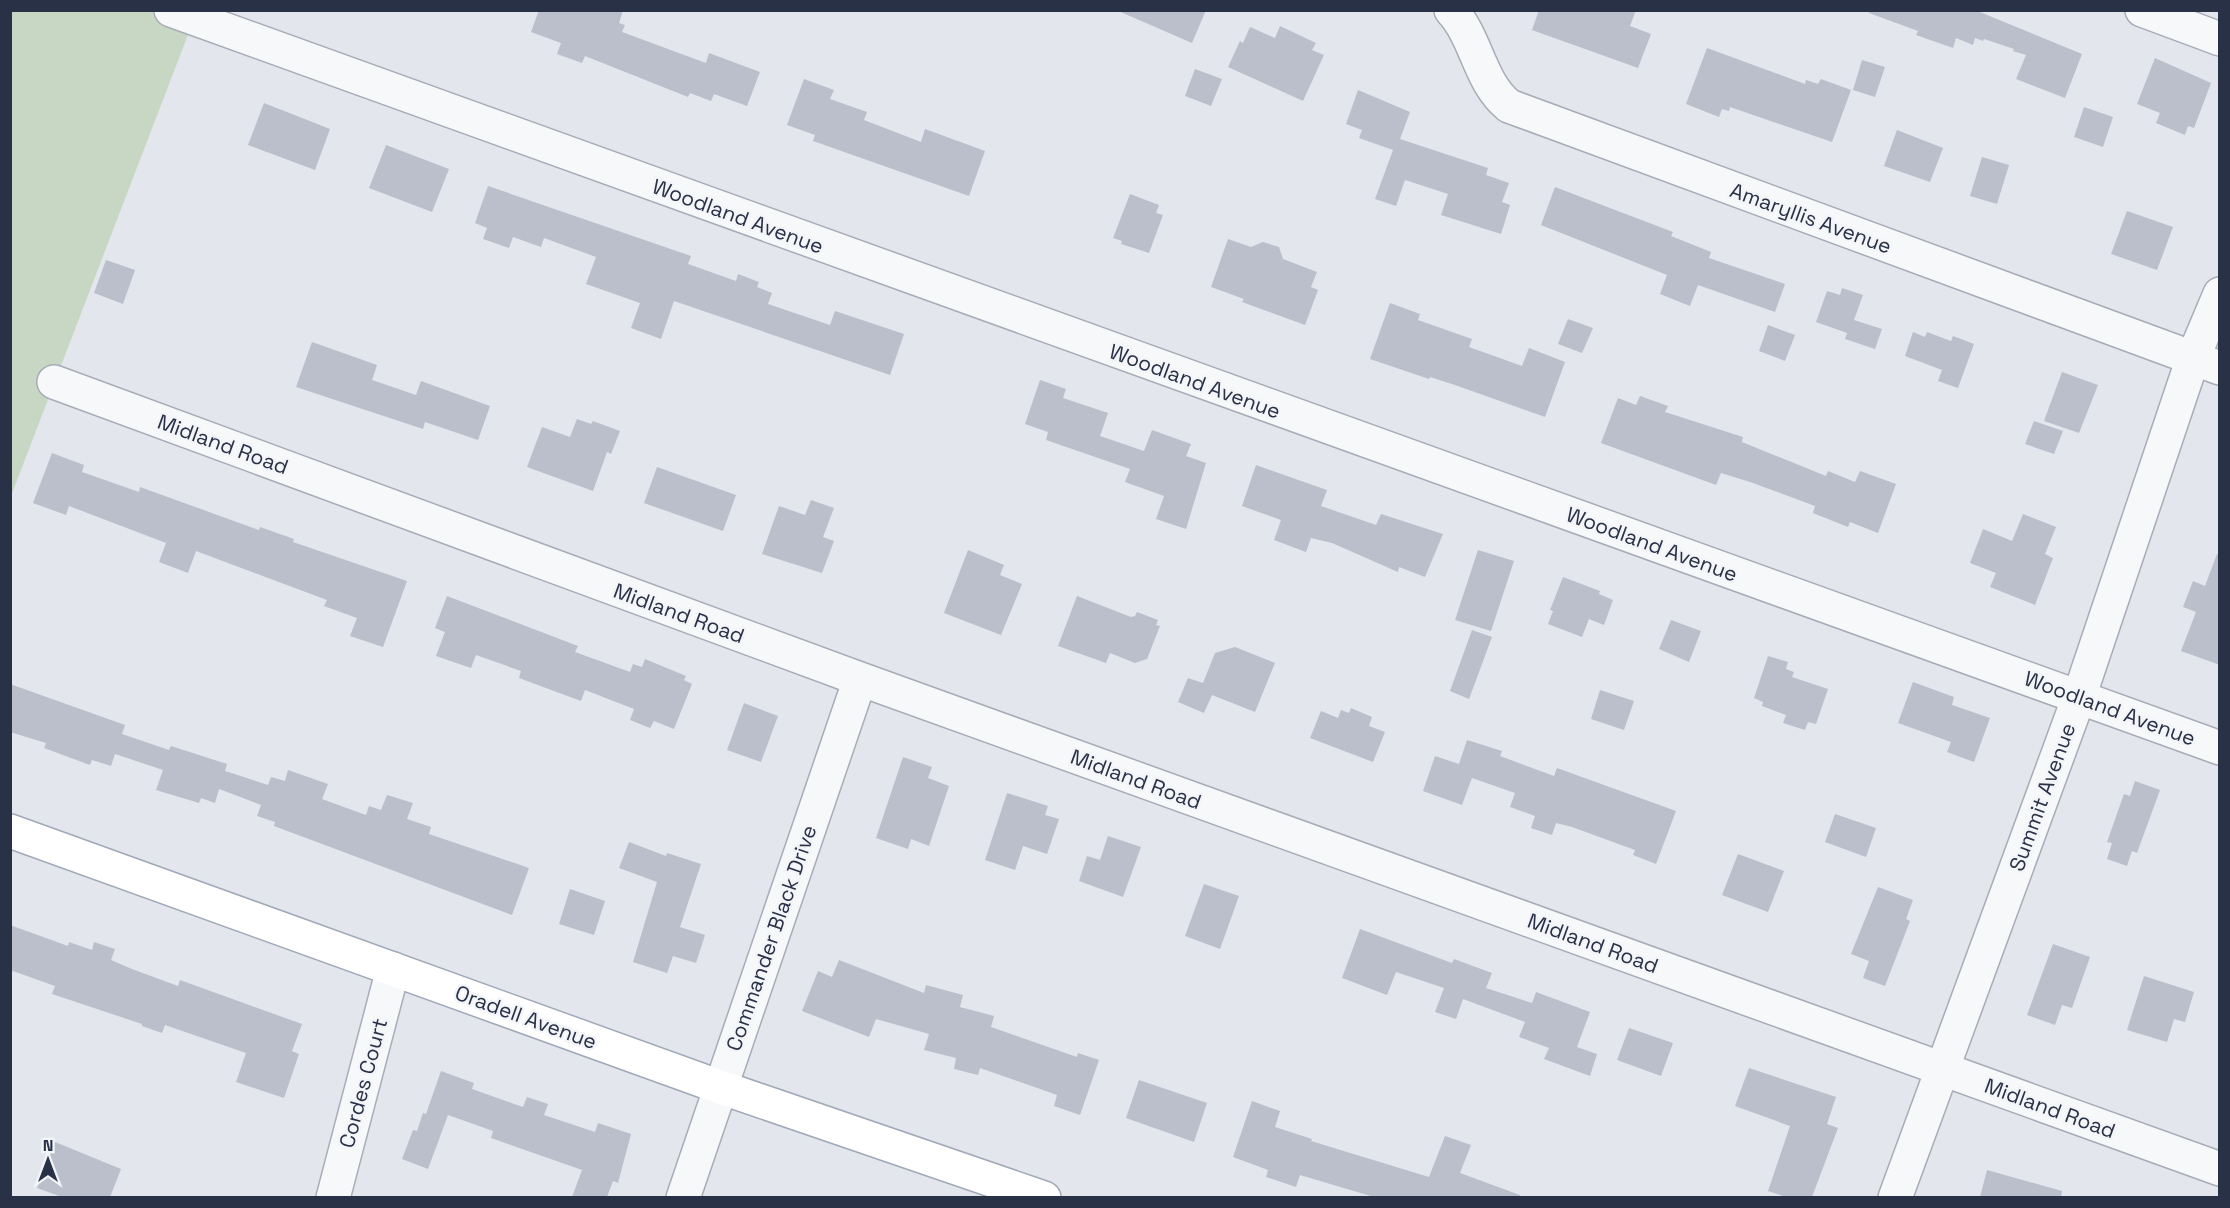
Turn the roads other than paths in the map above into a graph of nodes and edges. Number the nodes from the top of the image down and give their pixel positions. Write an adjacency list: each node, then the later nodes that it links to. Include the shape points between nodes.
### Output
1 (171, 10): 9 (street, Woodland Avenue)
2 (1451, 10): 6 (street, Amaryllis Avenue, via 1461,21 1496,96 1509,106)
3 (2142, 10): 4 (street)
4 (2220, 39)
5 (2220, 294): 6 (street, Summit Avenue)
6 (2206, 363): 9 (street, Summit Avenue)
7 (54, 382): 8 (street, Midland Road)
8 (860, 680): 13 (street, Midland Road); 14 (street, Commander Black Drive)
9 (2079, 697): 10 (street, Woodland Avenue); 13 (street, Summit Avenue)
10 (2220, 748)
11 (10, 831): 12 (main road, Oradell Avenue)
12 (393, 969): 14 (main road, Oradell Avenue); 16 (street, Cordes Court)
13 (1944, 1070): 15 (street, Midland Road); 19 (street, Summit Avenue)
14 (720, 1087): 17 (street, Commander Black Drive); 18 (main road, Oradell Avenue)
15 (2220, 1169)
16 (333, 1197)
17 (683, 1197)
18 (1044, 1197)
19 (1895, 1197)

